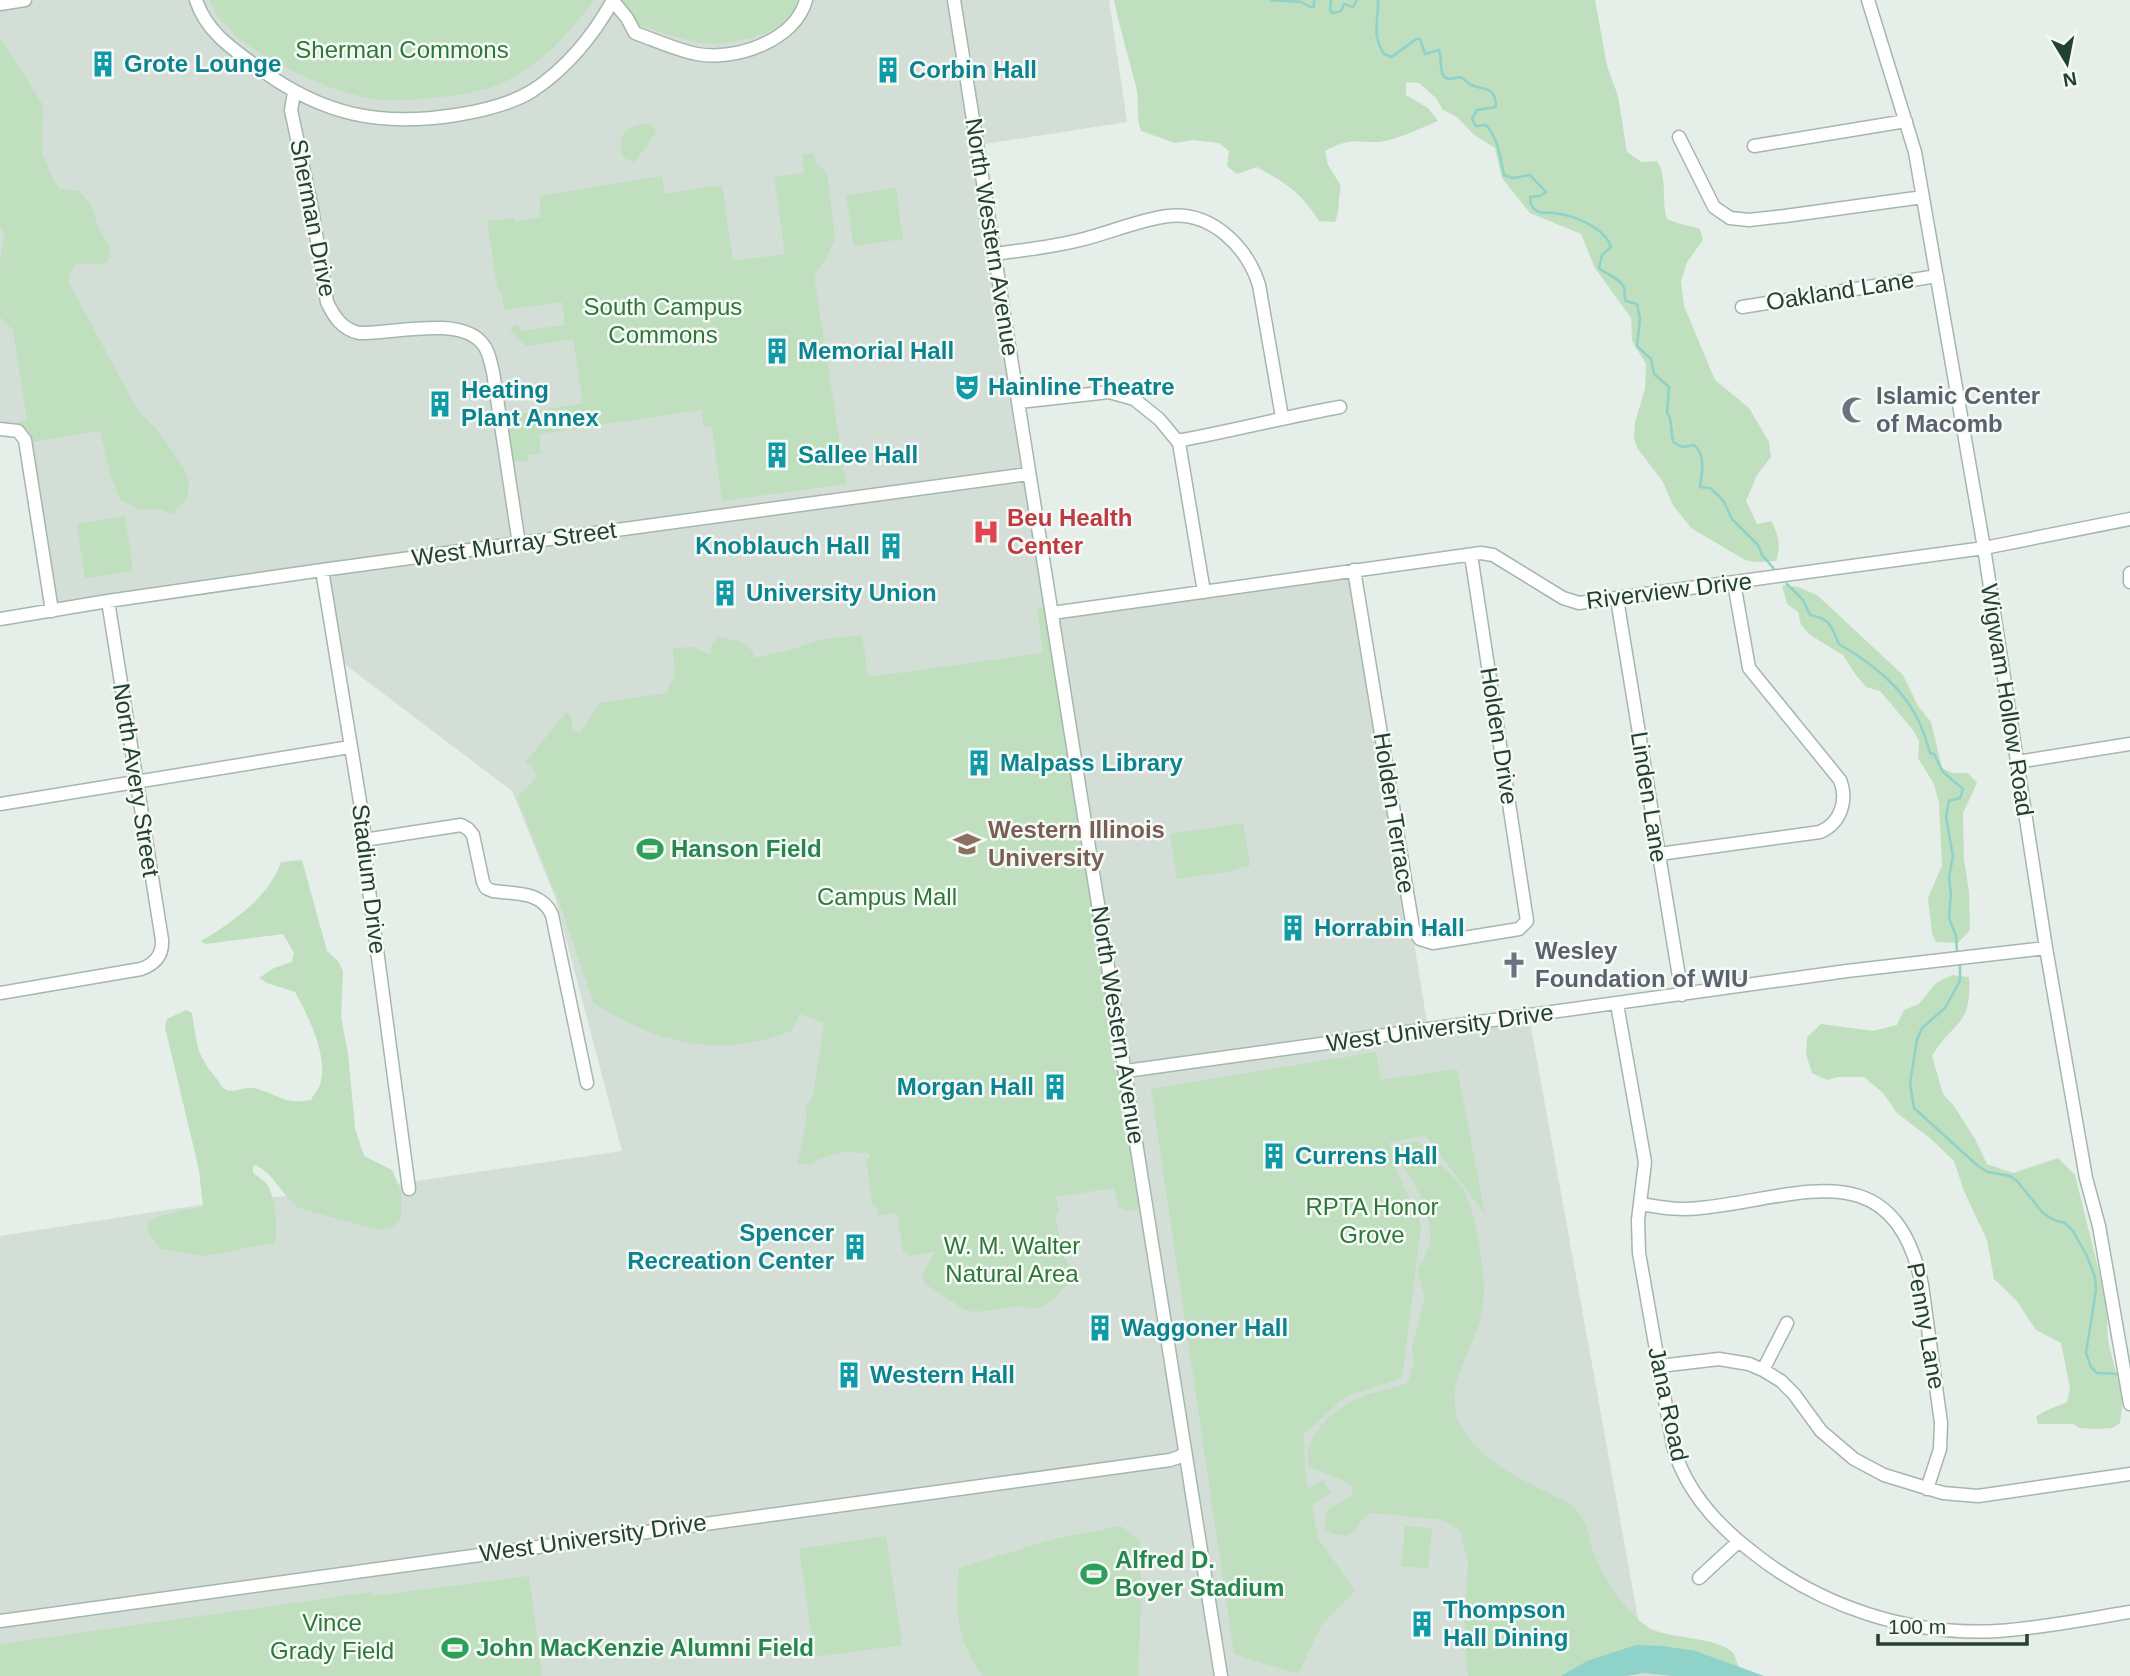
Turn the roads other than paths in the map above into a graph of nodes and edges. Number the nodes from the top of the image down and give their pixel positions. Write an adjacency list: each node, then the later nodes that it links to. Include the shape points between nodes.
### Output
1 (25, 0): 7 (street)
2 (195, 0): 8 (street, via 223,42)
3 (613, 0): 4 (street, via 635,33 711,55 749,49 778,35 796,20); 8 (street, via 597,28 562,68 529,93 482,111 419,120 374,119)
4 (806, 0)
5 (954, 0): 13 (street, North Western Avenue)
6 (1868, 0): 9 (street, Wigwam Hollow Road)
7 (0, 4)
8 (294, 93): 23 (street, Sherman Drive, via 291,110 327,302 343,325 359,333 450,328 481,340 493,372)
9 (1906, 121): 11 (street); 12 (street, Wigwam Hollow Road)
10 (1679, 137): 12 (street, via 1714,207 1730,218 1749,220)
11 (1754, 146)
12 (1923, 197): 14 (street, Wigwam Hollow Road)
13 (995, 254): 16 (street, North Western Avenue); 18 (street, via 1077,241 1170,216 1196,219 1221,231 1249,260 1259,285)
14 (1937, 276): 15 (street, Oakland Lane); 24 (street, Wigwam Hollow Road)
15 (1742, 307)
16 (1019, 402): 20 (street, via 1117,393 1147,408); 21 (street, North Western Avenue)
17 (1340, 407): 18 (street)
18 (1282, 417): 20 (street)
19 (0, 429): 34 (street, via 18,431 25,440)
20 (1178, 441): 31 (street)
21 (1028, 474): 23 (street, West Murray Street); 35 (street, North Western Avenue)
22 (2129, 523): 24 (street, Riverview Drive)
23 (519, 544): 26 (street, West Murray Street)
24 (1984, 548): 30 (street, Riverview Drive); 39 (street, Wigwam Hollow Road)
25 (1471, 555): 27 (street, Riverview Drive); 32 (street, Riverview Drive, via 1493,555 1571,602); 44 (street, Holden Drive)
26 (322, 570): 33 (street, West Murray Street); 38 (street, Stadium Drive)
27 (1354, 570): 31 (street, Riverview Drive); 44 (street, Holden Terrace, via 1414,932 1433,943 1519,929)
28 (2130, 573): 29 (street)
29 (2130, 582)
30 (1734, 583): 32 (street, Riverview Drive); 43 (street, via 1749,668 1840,780 1843,808 1831,827 1820,832)
31 (1204, 592): 35 (street, Riverview Drive)
32 (1617, 599): 43 (street, Linden Lane)
33 (108, 601): 34 (street, West Murray Street); 40 (street, North Avery Street)
34 (52, 611): 36 (street, West Murray Street)
35 (1052, 613): 49 (street, North Western Avenue)
36 (0, 619)
37 (2130, 744): 39 (street)
38 (350, 747): 40 (street); 42 (street, Stadium Drive)
39 (2017, 762): 45 (street, Wigwam Hollow Road)
40 (136, 782): 41 (street); 46 (street, North Avery Street, via 162,940 158,958 141,969)
41 (0, 804)
42 (364, 840): 50 (street, via 461,825 473,835 486,888 537,897 547,904); 51 (street, Stadium Drive)
43 (1659, 854): 47 (street, Linden Lane)
44 (1527, 918)
45 (2046, 948): 47 (street, West University Drive); 53 (street, Wigwam Hollow Road, via 2085,1178)
46 (0, 993)
47 (1682, 995): 48 (street, West University Drive)
48 (1617, 1004): 49 (street, West University Drive); 52 (street, Jana Road, via 1644,1155)
49 (1126, 1071): 58 (street, North Western Avenue)
50 (587, 1083)
51 (410, 1189)
52 (1640, 1204): 55 (street, Jana Road, via 1639,1253); 60 (street, Penny Lane, via 1686,1209 1827,1191 1866,1198 1883,1209 1906,1235 1922,1285 1941,1423 1940,1449)
53 (2123, 1319): 57 (street, Wigwam Hollow Road)
54 (1787, 1323): 56 (street)
55 (1659, 1366): 56 (street, via 1718,1359); 61 (street, Jana Road, via 1682,1472 1704,1506)
56 (1763, 1370): 60 (street, via 1781,1381 1822,1431 1854,1459)
57 (2130, 1404)
58 (1185, 1452): 64 (street, West University Drive, via 1170,1460); 65 (street, North Western Avenue)
59 (2130, 1475): 60 (street, via 1978,1496)
60 (1927, 1489)
61 (1738, 1542): 62 (street); 63 (street, Jana Road, via 1781,1574 1827,1599 1920,1627 2000,1631)
62 (1699, 1578)
63 (2130, 1612)
64 (0, 1620)
65 (1221, 1676)

